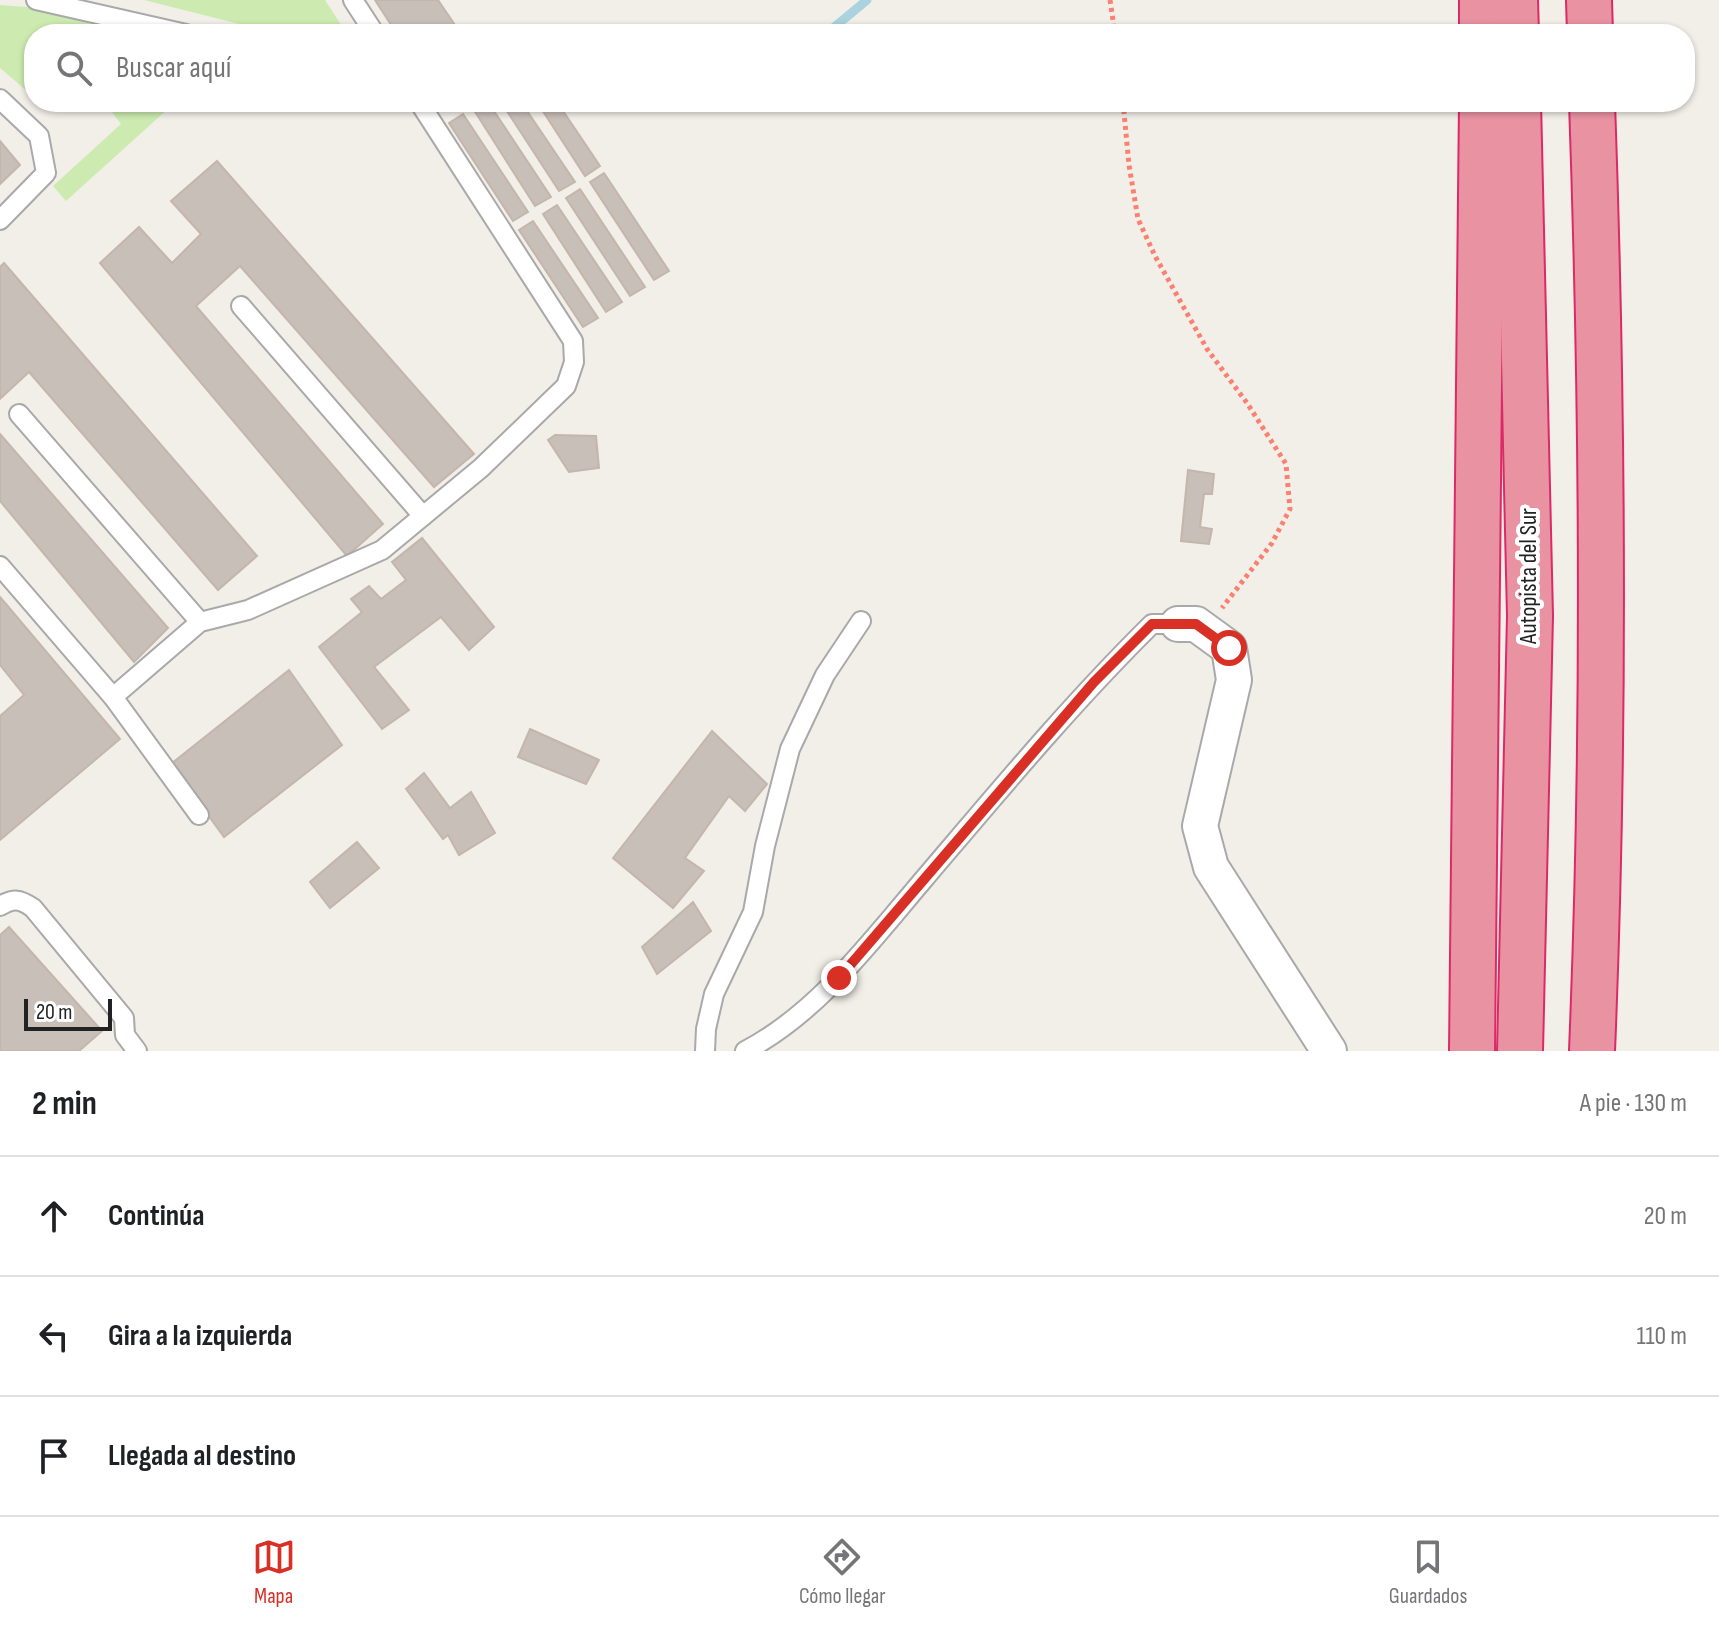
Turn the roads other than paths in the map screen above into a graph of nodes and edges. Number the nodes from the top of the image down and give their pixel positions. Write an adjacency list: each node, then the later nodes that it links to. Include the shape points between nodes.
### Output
1 (36, 0): 6 (lane)
2 (353, 0): 7 (lane)
3 (1482, 0): 8 (highway)
4 (1515, 0): 9 (highway)
5 (1589, 0): 10 (highway)
6 (142, 24)
7 (369, 24)
8 (1482, 24)
9 (1516, 24)
10 (1590, 24)
11 (0, 99): 16 (lane, via 39,136 46,173)
12 (425, 112): 19 (lane, via 573,341 574,362 566,386)
13 (1482, 112): 31 (highway)
14 (1518, 112): 32 (highway, Autopista del Sur, via 1530,616)
15 (1592, 112): 33 (highway, via 1601,624)
16 (0, 220)
17 (241, 306): 19 (lane)
18 (19, 414): 22 (lane)
19 (423, 516): 22 (lane, via 382,550 248,610)
20 (0, 566): 24 (lane)
21 (861, 621): 28 (lane, via 825,675 790,749 753,912 714,994)
22 (200, 622): 24 (lane)
23 (1191, 627): 29 (lane, via 1152,624 1094,682 839,978 769,1038); 30 (street, via 1229,648 1234,680 1200,826 1211,867)
24 (113, 697): 25 (lane)
25 (199, 815)
26 (0, 906): 27 (lane, via 20,900 33,908 124,1018 125,1035)
27 (137, 1051)
28 (705, 1051)
29 (745, 1051)
30 (1329, 1051)
31 (1472, 1051)
32 (1520, 1051)
33 (1592, 1051)

